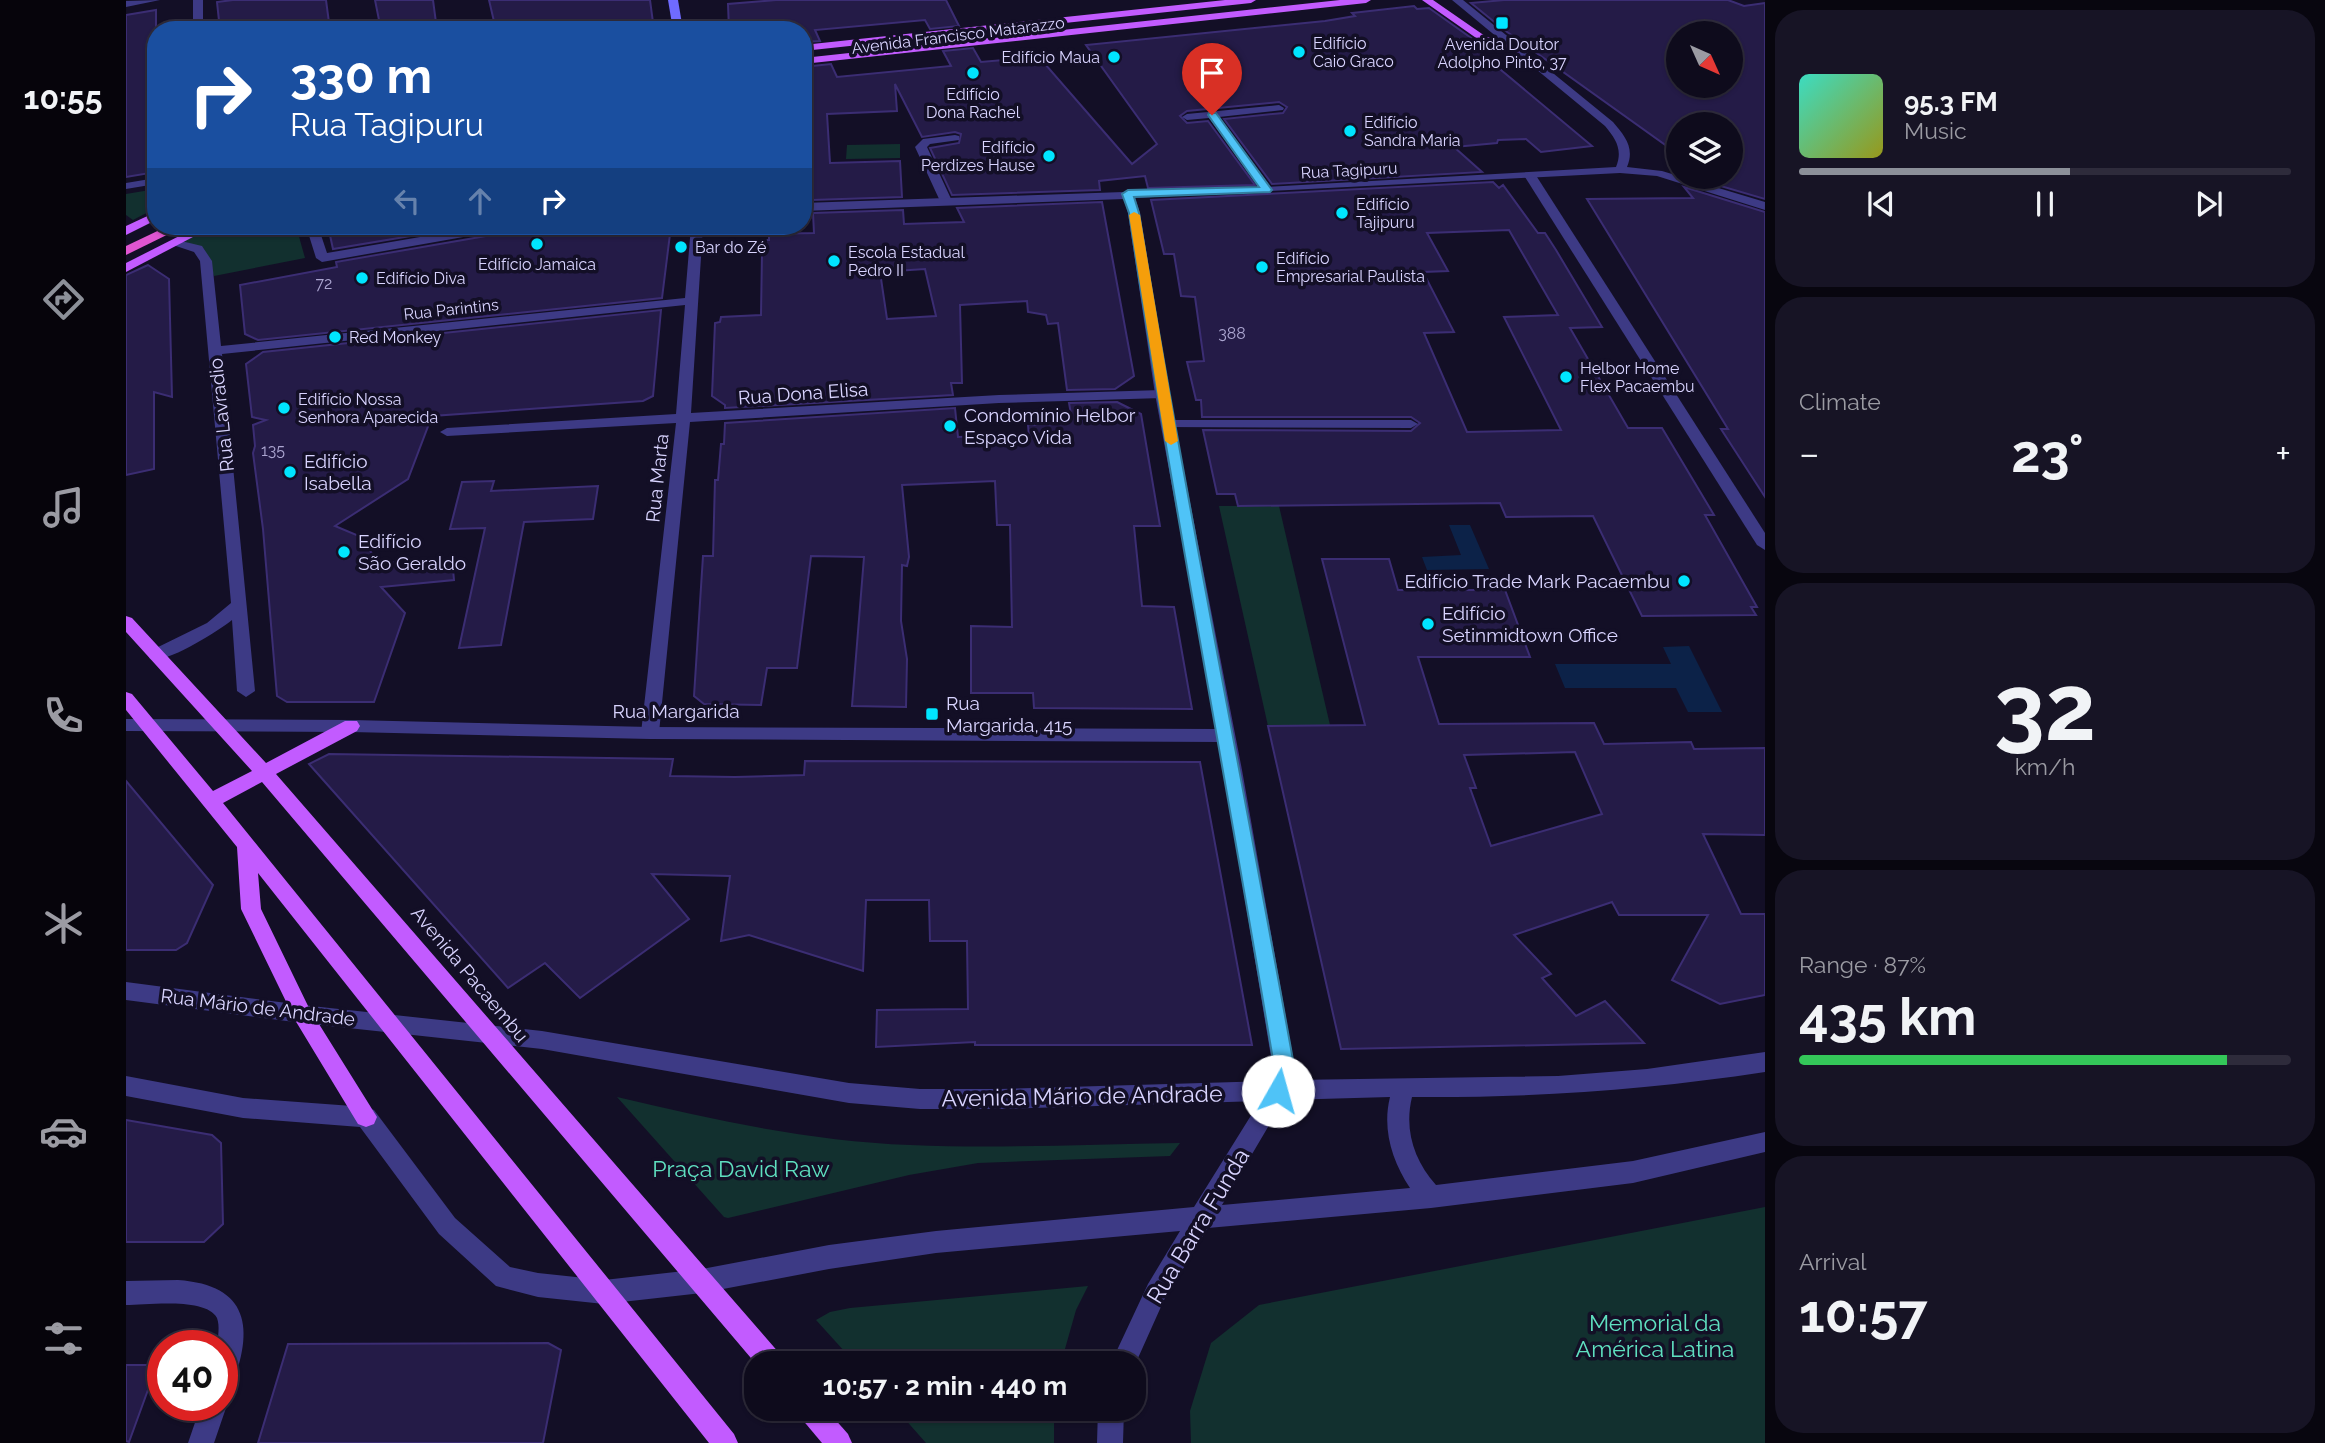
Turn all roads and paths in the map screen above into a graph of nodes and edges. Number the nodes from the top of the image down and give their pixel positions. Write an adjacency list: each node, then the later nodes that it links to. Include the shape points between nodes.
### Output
1 (155, 0): 8 (street)
2 (198, 0): 10 (street)
3 (673, 0): 11 (main road)
4 (1251, 0): 9 (main road, Avenida Francisco Matarazzo)
5 (1366, 0): 12 (main road, Avenida Francisco Matarazzo)
6 (1427, 0): 15 (main road, via 1482,38)
7 (1457, 0): 15 (street)
8 (126, 4)
9 (1170, 4): 13 (main road, Avenida Francisco Matarazzo); 14 (main road, Avenida Francisco Matarazzo)
10 (198, 21)
11 (676, 21)
12 (1115, 27): 16 (main road, Avenida Francisco Matarazzo); 17 (main road, Avenida Francisco Matarazzo, via 1096,35)
13 (812, 40)
14 (812, 47)
15 (1517, 50): 22 (street, via 1620,136 1627,155)
16 (812, 60)
17 (812, 67)
18 (1279, 108): 19 (street)
19 (1212, 115): 20 (street); 26 (street)
20 (1187, 117)
21 (955, 138): 28 (street, via 927,141 921,147)
22 (1620, 170): 23 (street, Rua Tagipuru); 29 (street, Rua Tagipuru, via 1658,173)
23 (1531, 177): 26 (street, Rua Tagipuru); 50 (street)
24 (147, 182): 25 (street)
25 (126, 186)
26 (1267, 190): 27 (street, Rua Tagipuru)
27 (1128, 194): 28 (street, Rua Tagipuru); 45 (street)
28 (946, 201): 30 (street, Rua Tagipuru)
29 (1763, 206)
30 (812, 207)
31 (147, 220): 33 (main road)
32 (147, 228): 39 (highway)
33 (126, 231)
34 (159, 235): 41 (highway)
35 (190, 235): 40 (main road)
36 (315, 235): 37 (street, via 322,258)
37 (452, 235)
38 (696, 235): 43 (street, Rua Marta)
39 (126, 238)
40 (183, 239): 42 (main road); 44 (street, Rua Lavradio, via 206,261)
41 (126, 251)
42 (126, 268)
43 (691, 301): 44 (street, Rua Parintins); 46 (street, Rua Marta)
44 (214, 351): 51 (street, Rua Lavradio)
45 (1162, 394): 46 (street, Rua Dona Elisa, via 999,399); 47 (street)
46 (682, 420): 49 (street, Rua Dona Elisa); 60 (street, Rua Marta)
47 (1168, 424): 48 (street); 61 (street)
48 (1411, 424)
49 (447, 432)
50 (1765, 545)
51 (239, 606): 53 (street, via 213,626); 54 (street, Rua Lavradio)
52 (126, 622): 53 (main road, Avenida Pacaembu)
53 (156, 654): 59 (main road, Avenida Pacaembu)
54 (246, 691)
55 (126, 698): 57 (main road)
56 (126, 725): 57 (street, Rua Margarida)
57 (150, 726): 59 (street, Rua Margarida); 63 (main road)
58 (351, 726): 59 (street, Rua Margarida); 60 (street, Rua Margarida); 62 (main road)
59 (224, 727): 62 (main road, Avenida Pacaembu)
60 (650, 733): 61 (street, Rua Margarida)
61 (1226, 736): 72 (street, via 1283,1060)
62 (263, 771): 63 (main road); 68 (main road, Avenida Pacaembu)
63 (211, 801): 64 (main road)
64 (246, 844): 66 (main road, via 251,909); 67 (main road)
65 (126, 991): 66 (street, Rua Mário de Andrade)
66 (302, 1014): 67 (street, Rua Mário de Andrade); 73 (main road)
67 (389, 1022): 68 (street, Rua Mário de Andrade); 78 (main road)
68 (486, 1032): 72 (street, Avenida Mário de Andrade, via 795,1085 920,1099); 77 (main road, Avenida Pacaembu)
69 (1765, 1062): 71 (street, Avenida Mário de Andrade, via 1677,1077 1528,1087)
70 (126, 1086): 73 (street, via 243,1108)
71 (1403, 1088): 72 (street, Avenida Mário de Andrade, via 1337,1086); 75 (street, via 1397,1128 1404,1160)
72 (1278, 1091): 76 (street, Rua Barra Funda)
73 (366, 1117): 78 (street, via 447,1226 504,1278)
74 (1765, 1142): 75 (street, via 1633,1172)
75 (1431, 1197): 76 (street)
76 (1200, 1218): 77 (street, via 936,1241); 82 (street, Rua Barra Funda, via 1156,1292)
77 (702, 1281): 78 (street); 81 (main road, Avenida Pacaembu)
78 (604, 1292): 87 (main road)
79 (126, 1293): 80 (street, via 198,1293 220,1302 229,1312)
80 (233, 1330)
81 (761, 1351)
82 (1129, 1351)
83 (209, 1421): 86 (street)
84 (820, 1421): 88 (main road)
85 (1111, 1421): 89 (street)
86 (201, 1443)
87 (725, 1443)
88 (839, 1443)
89 (1110, 1443)

